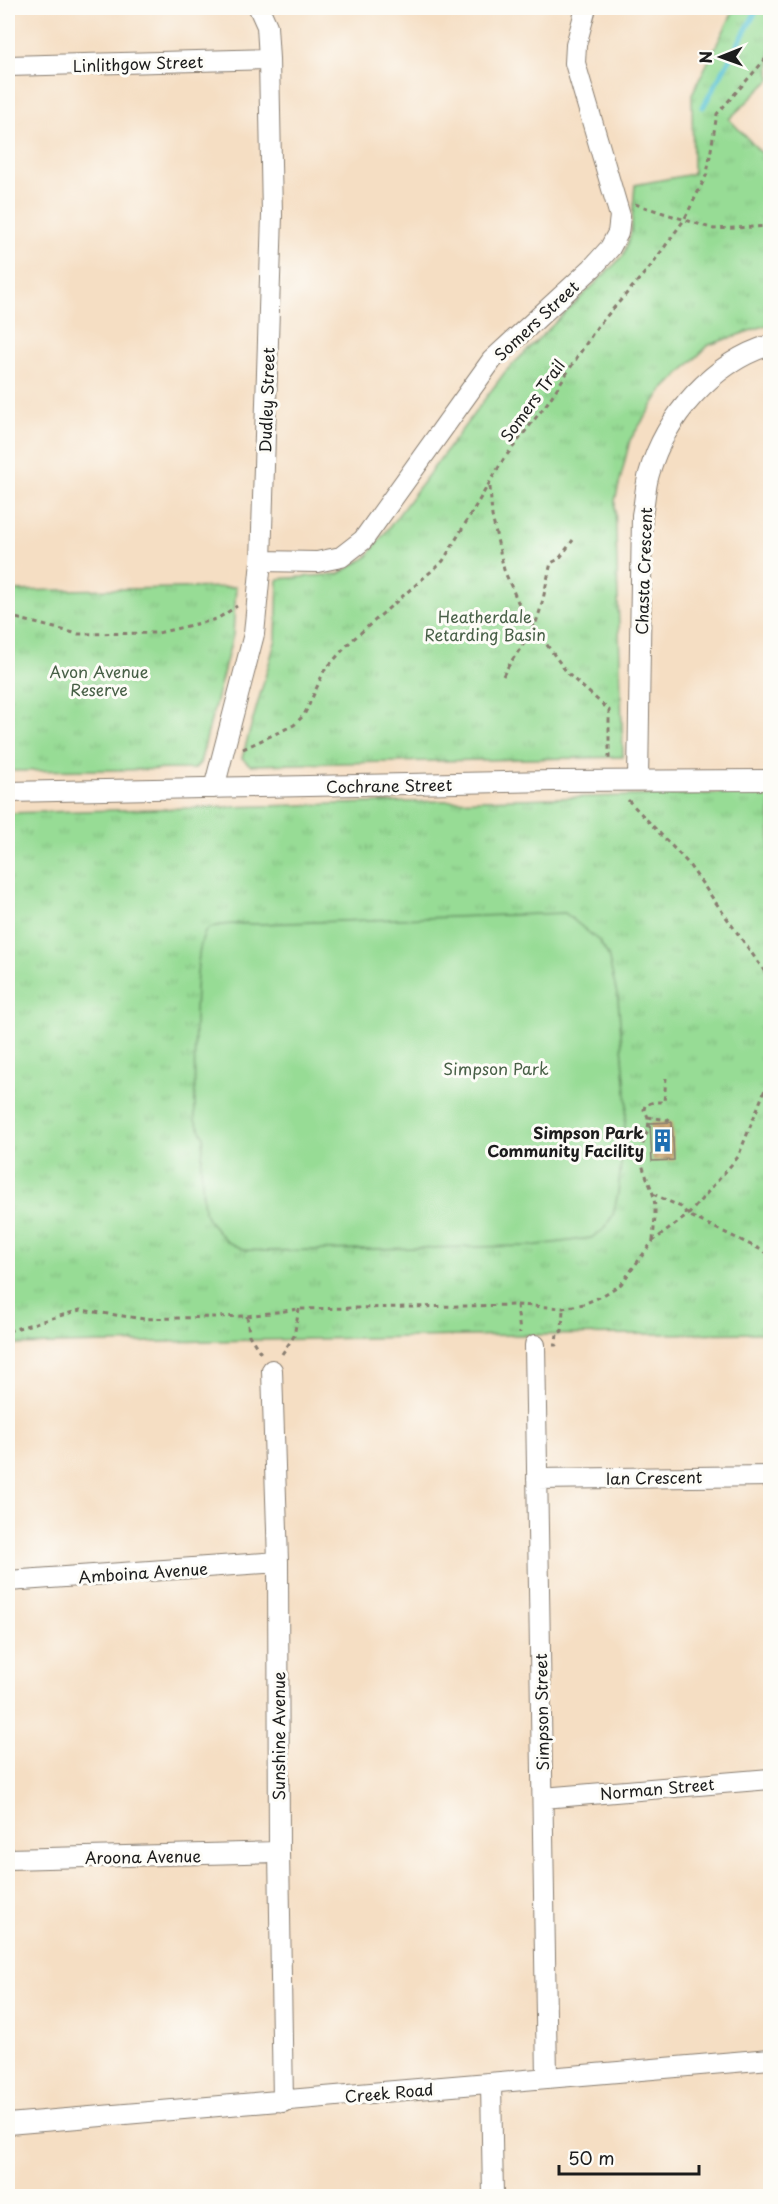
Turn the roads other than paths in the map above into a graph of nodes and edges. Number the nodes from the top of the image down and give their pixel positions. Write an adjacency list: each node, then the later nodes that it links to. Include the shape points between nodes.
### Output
1 (259, 8): 3 (street, Dudley Street, via 267,26)
2 (585, 8): 6 (street, Somers Street, via 575,63 620,216 618,233 610,248 492,360 363,540 341,557 317,562)
3 (269, 59): 4 (street, Linlithgow Street); 6 (street, Dudley Street, via 272,215)
4 (8, 66)
5 (771, 345): 7 (street, Chasta Crescent, via 725,368 692,397 665,434 649,474 642,515)
6 (261, 561): 9 (street, Dudley Street, via 255,634)
7 (638, 780): 8 (street, Cochrane Street); 9 (street, Cochrane Street)
8 (771, 780)
9 (214, 788): 10 (street, Cochrane Street)
10 (8, 792)
11 (535, 1346): 14 (street, Simpson Street)
12 (272, 1370): 15 (street, Sunshine Avenue)
13 (771, 1476): 14 (street, Ian Crescent)
14 (537, 1479): 18 (street, Simpson Street)
15 (278, 1562): 16 (street, Amboina Avenue); 19 (street, Sunshine Avenue)
16 (8, 1581)
17 (771, 1779): 18 (street, Norman Street)
18 (543, 1798): 22 (street, Simpson Street)
19 (279, 1852): 20 (street, Aroona Avenue); 24 (street, Sunshine Avenue)
20 (8, 1859)
21 (771, 2059): 22 (street, Creek Road)
22 (547, 2078): 23 (street, Creek Road)
23 (491, 2083): 24 (street, Creek Road); 26 (street)
24 (283, 2102): 25 (street, Creek Road)
25 (8, 2124)
26 (493, 2196)

